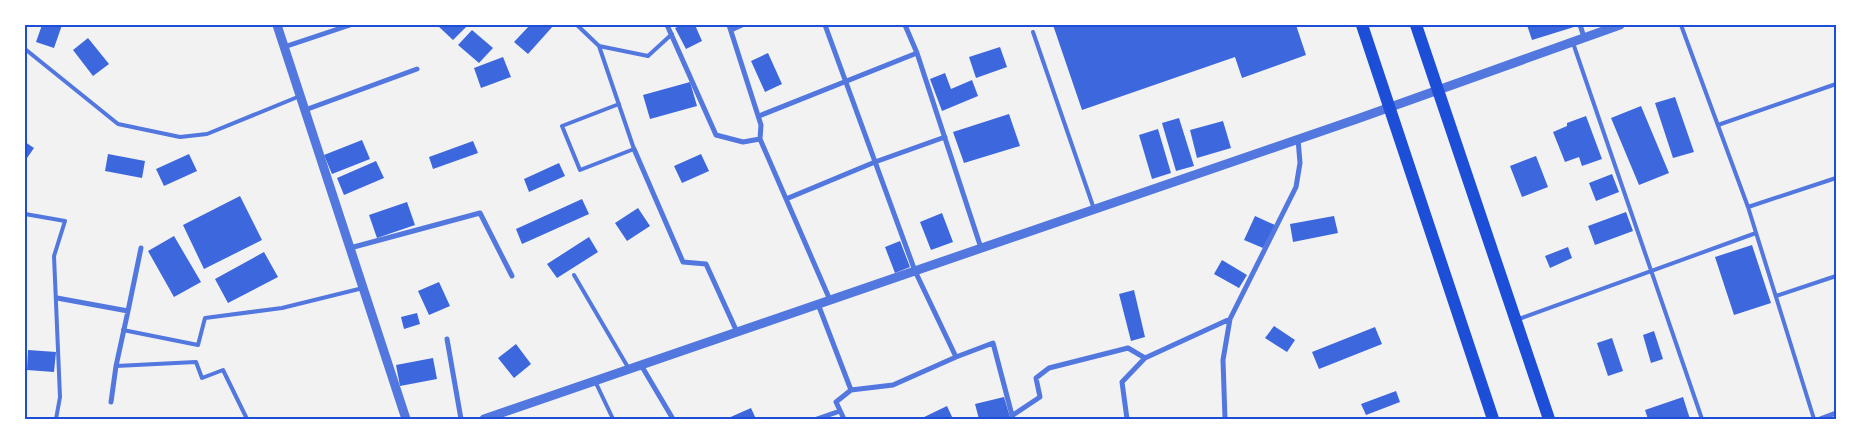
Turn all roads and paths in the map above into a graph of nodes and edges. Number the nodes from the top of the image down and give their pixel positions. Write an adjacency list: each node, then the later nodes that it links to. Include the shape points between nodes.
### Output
1 (277, 25): 19 (street)
2 (350, 25): 19 (street)
3 (577, 25): 18 (lane)
4 (667, 25): 15 (street)
5 (742, 25): 13 (street)
6 (825, 25): 23 (street)
7 (905, 25): 21 (street)
8 (1362, 25): 28 (main road)
9 (1416, 25): 25 (main road)
10 (1580, 25): 16 (street)
11 (1620, 25): 16 (street)
12 (1681, 25): 31 (lane)
13 (730, 27): 30 (street)
14 (1033, 32): 40 (lane)
15 (672, 34): 18 (lane, via 648,56); 33 (street, via 716,135 743,142)
16 (1584, 38): 17 (street)
17 (1573, 42): 25 (street); 47 (lane)
18 (599, 46): 27 (lane)
19 (284, 47): 26 (street)
20 (25, 49): 26 (lane, via 118,124 180,137 207,134)
21 (917, 53): 23 (street); 32 (street)
22 (417, 69): 29 (street)
23 (846, 82): 30 (street); 36 (street)
24 (1836, 84): 31 (lane)
25 (1438, 89): 28 (street); 58 (main road)
26 (300, 96): 29 (street)
27 (619, 104): 35 (lane); 35 (lane, via 562,126 580,170)
28 (1389, 108): 34 (street); 84 (main road)
29 (305, 110): 44 (street)
30 (759, 116): 33 (street, via 762,125)
31 (1718, 125): 39 (lane)
32 (945, 137): 36 (street); 45 (street)
33 (760, 139): 38 (street)
34 (1298, 139): 40 (street); 57 (street, via 1300,163 1296,187)
35 (634, 149): 60 (street, via 683,262 706,264)
36 (875, 162): 38 (street); 46 (street)
37 (1836, 178): 39 (lane)
38 (786, 199): 54 (street)
39 (1748, 207): 42 (lane)
40 (1094, 209): 45 (street)
41 (25, 214): 53 (lane, via 65,221 54,256)
42 (1756, 233): 47 (lane); 52 (lane)
43 (141, 248): 56 (street)
44 (350, 248): 49 (street, via 480,213); 51 (street)
45 (981, 248): 46 (street)
46 (915, 271): 54 (street); 62 (street)
47 (1651, 272): 58 (lane); 86 (lane)
48 (574, 275): 66 (lane)
49 (512, 276)
50 (1836, 276): 52 (lane)
51 (363, 288): 59 (lane, via 282,308 205,318 198,345); 75 (street)
52 (1776, 296): 87 (lane)
53 (57, 298): 56 (street); 73 (lane, via 60,397)
54 (830, 300): 55 (street)
55 (818, 304): 60 (street); 68 (street)
56 (128, 310): 59 (street)
57 (1230, 320): 63 (street); 83 (street, via 1223,360)
58 (1516, 320): 85 (main road)
59 (123, 330): 65 (street)
60 (738, 332): 64 (street)
61 (447, 339): 76 (street)
62 (956, 357): 68 (street, via 893,385); 72 (street, via 993,343)
63 (1145, 358): 72 (street, via 1128,348 1049,368 1036,378 1040,397); 82 (street, via 1122,382)
64 (641, 365): 66 (street); 79 (street)
65 (116, 366): 69 (street); 74 (lane, via 196,362 202,378 223,370)
66 (629, 369): 67 (street)
67 (595, 381): 77 (street); 78 (lane)
68 (851, 390): 70 (street, via 836,402)
69 (111, 402)
70 (840, 411): 80 (street); 81 (street)
71 (1836, 413): 88 (street)
72 (1013, 417)
73 (56, 419)
74 (247, 419)
75 (406, 419)
76 (462, 419)
77 (484, 419)
78 (613, 419)
79 (673, 419)
80 (817, 419)
81 (844, 419)
82 (1127, 419)
83 (1226, 419)
84 (1493, 419)
85 (1549, 419)
86 (1702, 419)
87 (1814, 419)
88 (1820, 419)

